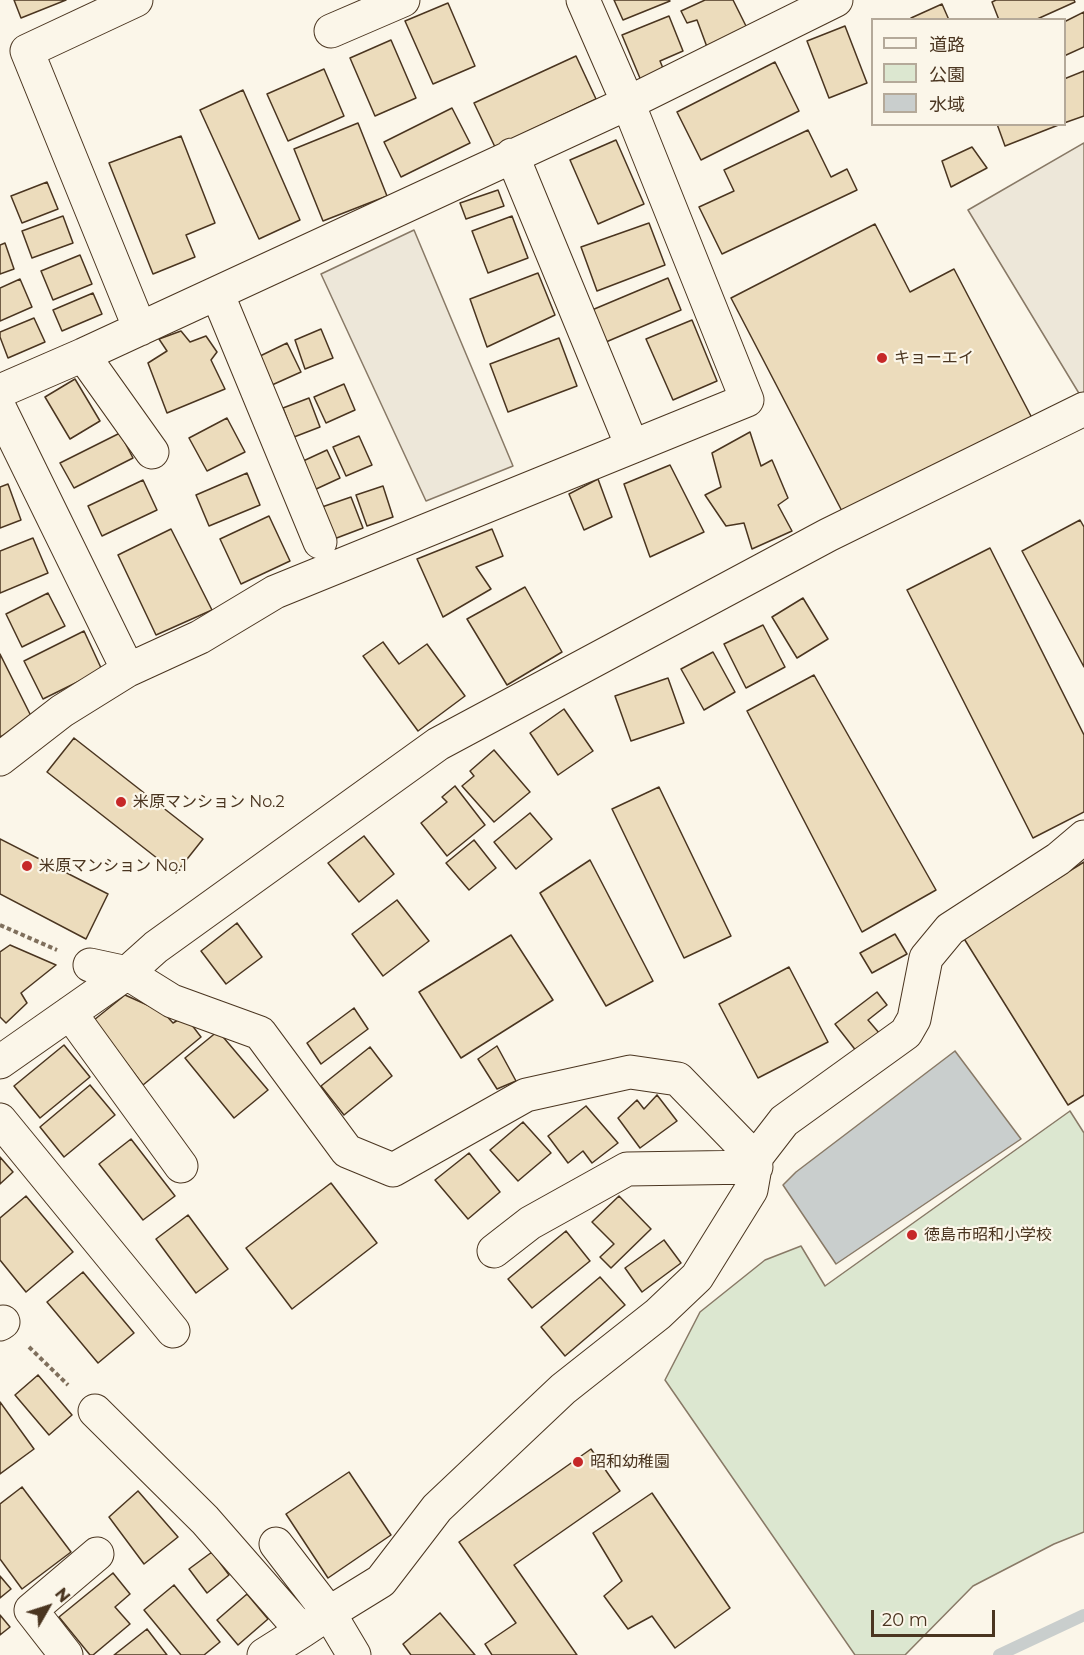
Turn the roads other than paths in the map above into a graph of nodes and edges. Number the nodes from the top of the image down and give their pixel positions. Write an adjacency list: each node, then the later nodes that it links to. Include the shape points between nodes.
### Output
1 (136, 0): 10 (street, via 27,51)
2 (404, 0): 6 (street)
3 (583, 0): 7 (street)
4 (836, 0): 5 (street)
5 (794, 7): 7 (street)
6 (331, 31)
7 (628, 103): 8 (street); 15 (street, via 747,400)
8 (512, 156): 9 (street); 15 (street)
9 (217, 293): 10 (street); 17 (street)
10 (140, 329): 11 (street)
11 (84, 355): 12 (street); 16 (street)
12 (0, 391)
13 (0, 409): 18 (street)
14 (1084, 409): 22 (street, via 828,535 438,744 156,946)
15 (632, 446): 18 (street, via 274,592 200,637)
16 (152, 452)
17 (320, 542)
18 (128, 670): 19 (street, via 62,711)
19 (0, 759)
20 (1084, 837): 26 (street, via 1058,859 950,929 926,958 914,1019 906,1033 795,1111)
21 (90, 965): 22 (street)
22 (127, 973): 23 (street); 26 (street, via 172,1001 260,1033 347,1151 393,1170 526,1095 630,1072 678,1079)
23 (70, 1013): 24 (street); 27 (street)
24 (0, 1062)
25 (0, 1120): 29 (street)
26 (757, 1162): 28 (street, via 627,1169 530,1223); 33 (street, via 751,1190 697,1277 658,1314 563,1389 437,1508 381,1581)
27 (181, 1166)
28 (494, 1251)
29 (173, 1331)
30 (94, 1411): 34 (street, via 205,1520)
31 (276, 1544): 33 (street)
32 (96, 1554): 35 (street, via 31,1610)
33 (329, 1612): 34 (street); 37 (street)
34 (302, 1631): 36 (street)
35 (66, 1655)
36 (264, 1655)
37 (354, 1655)

